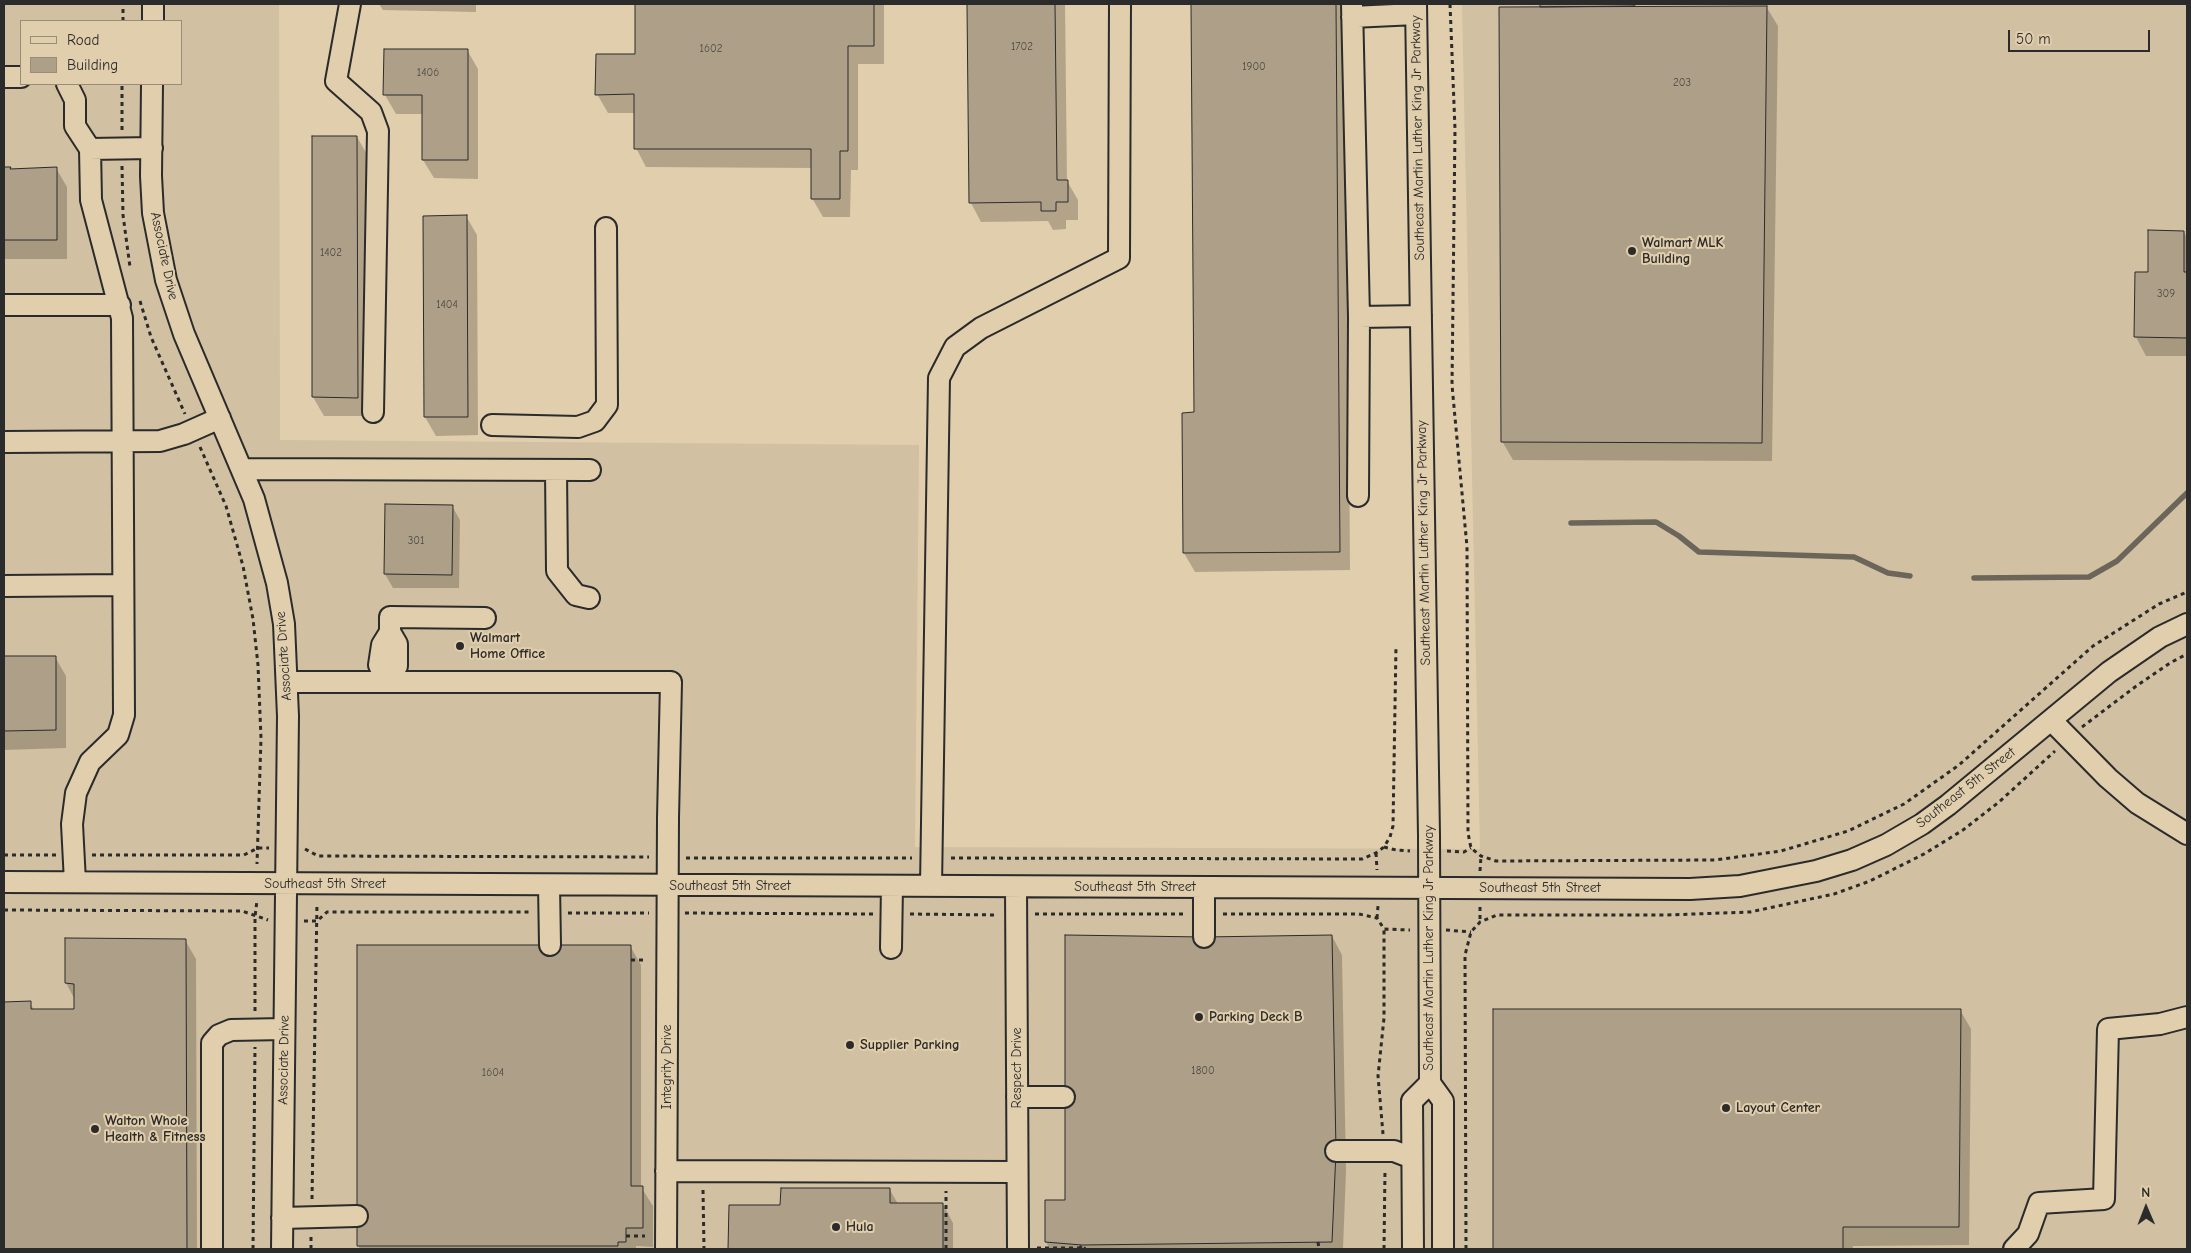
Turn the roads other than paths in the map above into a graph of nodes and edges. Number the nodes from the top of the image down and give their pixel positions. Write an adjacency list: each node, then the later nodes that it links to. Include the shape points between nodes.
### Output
1 (153, 4): 6 (street)
2 (350, 4): 18 (street, via 336,81 371,112 378,131)
3 (1120, 4): 42 (street, via 1119,258 981,328 956,347 939,378)
4 (1416, 9): 5 (street); 16 (street, Southeast Martin Luther King Jr Parkway)
5 (1352, 10): 17 (street)
6 (152, 20)
7 (20, 77): 8 (street)
8 (4, 78)
9 (68, 85): 12 (street, via 75,100 75,126)
10 (152, 85): 11 (street, Associate Drive)
11 (152, 148): 12 (street); 19 (street, Associate Drive, via 153,213 166,280 184,334)
12 (90, 149): 15 (street, via 90,200)
13 (606, 228): 20 (street, via 607,405 594,421 578,427)
14 (4, 305): 15 (street)
15 (120, 305): 22 (street)
16 (1421, 316): 17 (street); 45 (street, Southeast Martin Luther King Jr Parkway)
17 (1359, 317): 26 (street)
18 (373, 412)
19 (220, 418): 22 (street, via 160,441); 23 (street, Associate Drive)
20 (492, 425)
21 (4, 442): 22 (street)
22 (123, 442): 27 (street)
23 (242, 469): 24 (street); 32 (street, Associate Drive, via 254,499 277,583)
24 (556, 470): 25 (street); 29 (street, via 557,571 576,595)
25 (590, 470)
26 (1358, 496)
27 (123, 584): 28 (street); 37 (street, via 124,716 118,735 90,762 76,792 72,824)
28 (4, 586)
29 (589, 598)
30 (485, 618): 33 (street, via 390,617 390,632 397,644 398,666)
31 (2187, 624): 34 (street, Southeast 5th Street, via 2160,637 2109,672)
32 (288, 682): 33 (street); 38 (street, Associate Drive)
33 (387, 682): 40 (street, Integrity Drive, via 671,682)
34 (2051, 720): 35 (street, via 2137,803); 45 (street, Southeast 5th Street, via 1922,824 1886,845 1816,871 1740,886 1690,889)
35 (2187, 834)
36 (4, 882): 37 (street, Southeast 5th Street)
37 (75, 882): 38 (street, Southeast 5th Street)
38 (286, 884): 39 (street, Southeast 5th Street); 50 (street, Associate Drive)
39 (549, 885): 40 (street, Southeast 5th Street); 47 (street)
40 (668, 885): 41 (street, Southeast 5th Street); 56 (street, Integrity Drive)
41 (892, 886): 42 (street, Southeast 5th Street); 48 (street)
42 (931, 886): 43 (street, Southeast 5th Street)
43 (1016, 886): 44 (street, Southeast 5th Street); 52 (street, Respect Drive)
44 (1204, 887): 45 (street, Southeast 5th Street); 46 (street)
45 (1430, 888): 51 (street, Southeast Martin Luther King Jr Parkway)
46 (1204, 937)
47 (550, 945)
48 (891, 948)
49 (2187, 1016): 66 (street, via 2160,1024 2108,1029 2104,1199 2039,1203 2028,1234)
50 (284, 1029): 59 (street, Associate Drive); 60 (street, via 231,1030 219,1034 212,1043)
51 (1430, 1083): 55 (street, Southeast Martin Luther King Jr Parkway, via 1412,1101); 65 (street, Southeast Martin Luther King Jr Parkway, via 1443,1102)
52 (1017, 1096): 53 (street); 57 (street, Respect Drive)
53 (1064, 1097)
54 (1336, 1151): 55 (street, via 1394,1151)
55 (1412, 1158): 64 (street, Southeast Martin Luther King Jr Parkway)
56 (666, 1171): 57 (street); 62 (street, Integrity Drive)
57 (1016, 1172): 63 (street, Respect Drive)
58 (357, 1216): 59 (street)
59 (282, 1218): 61 (street, Associate Drive)
60 (212, 1249)
61 (282, 1249)
62 (666, 1249)
63 (1027, 1249)
64 (1413, 1249)
65 (1443, 1249)
66 (2014, 1249)

